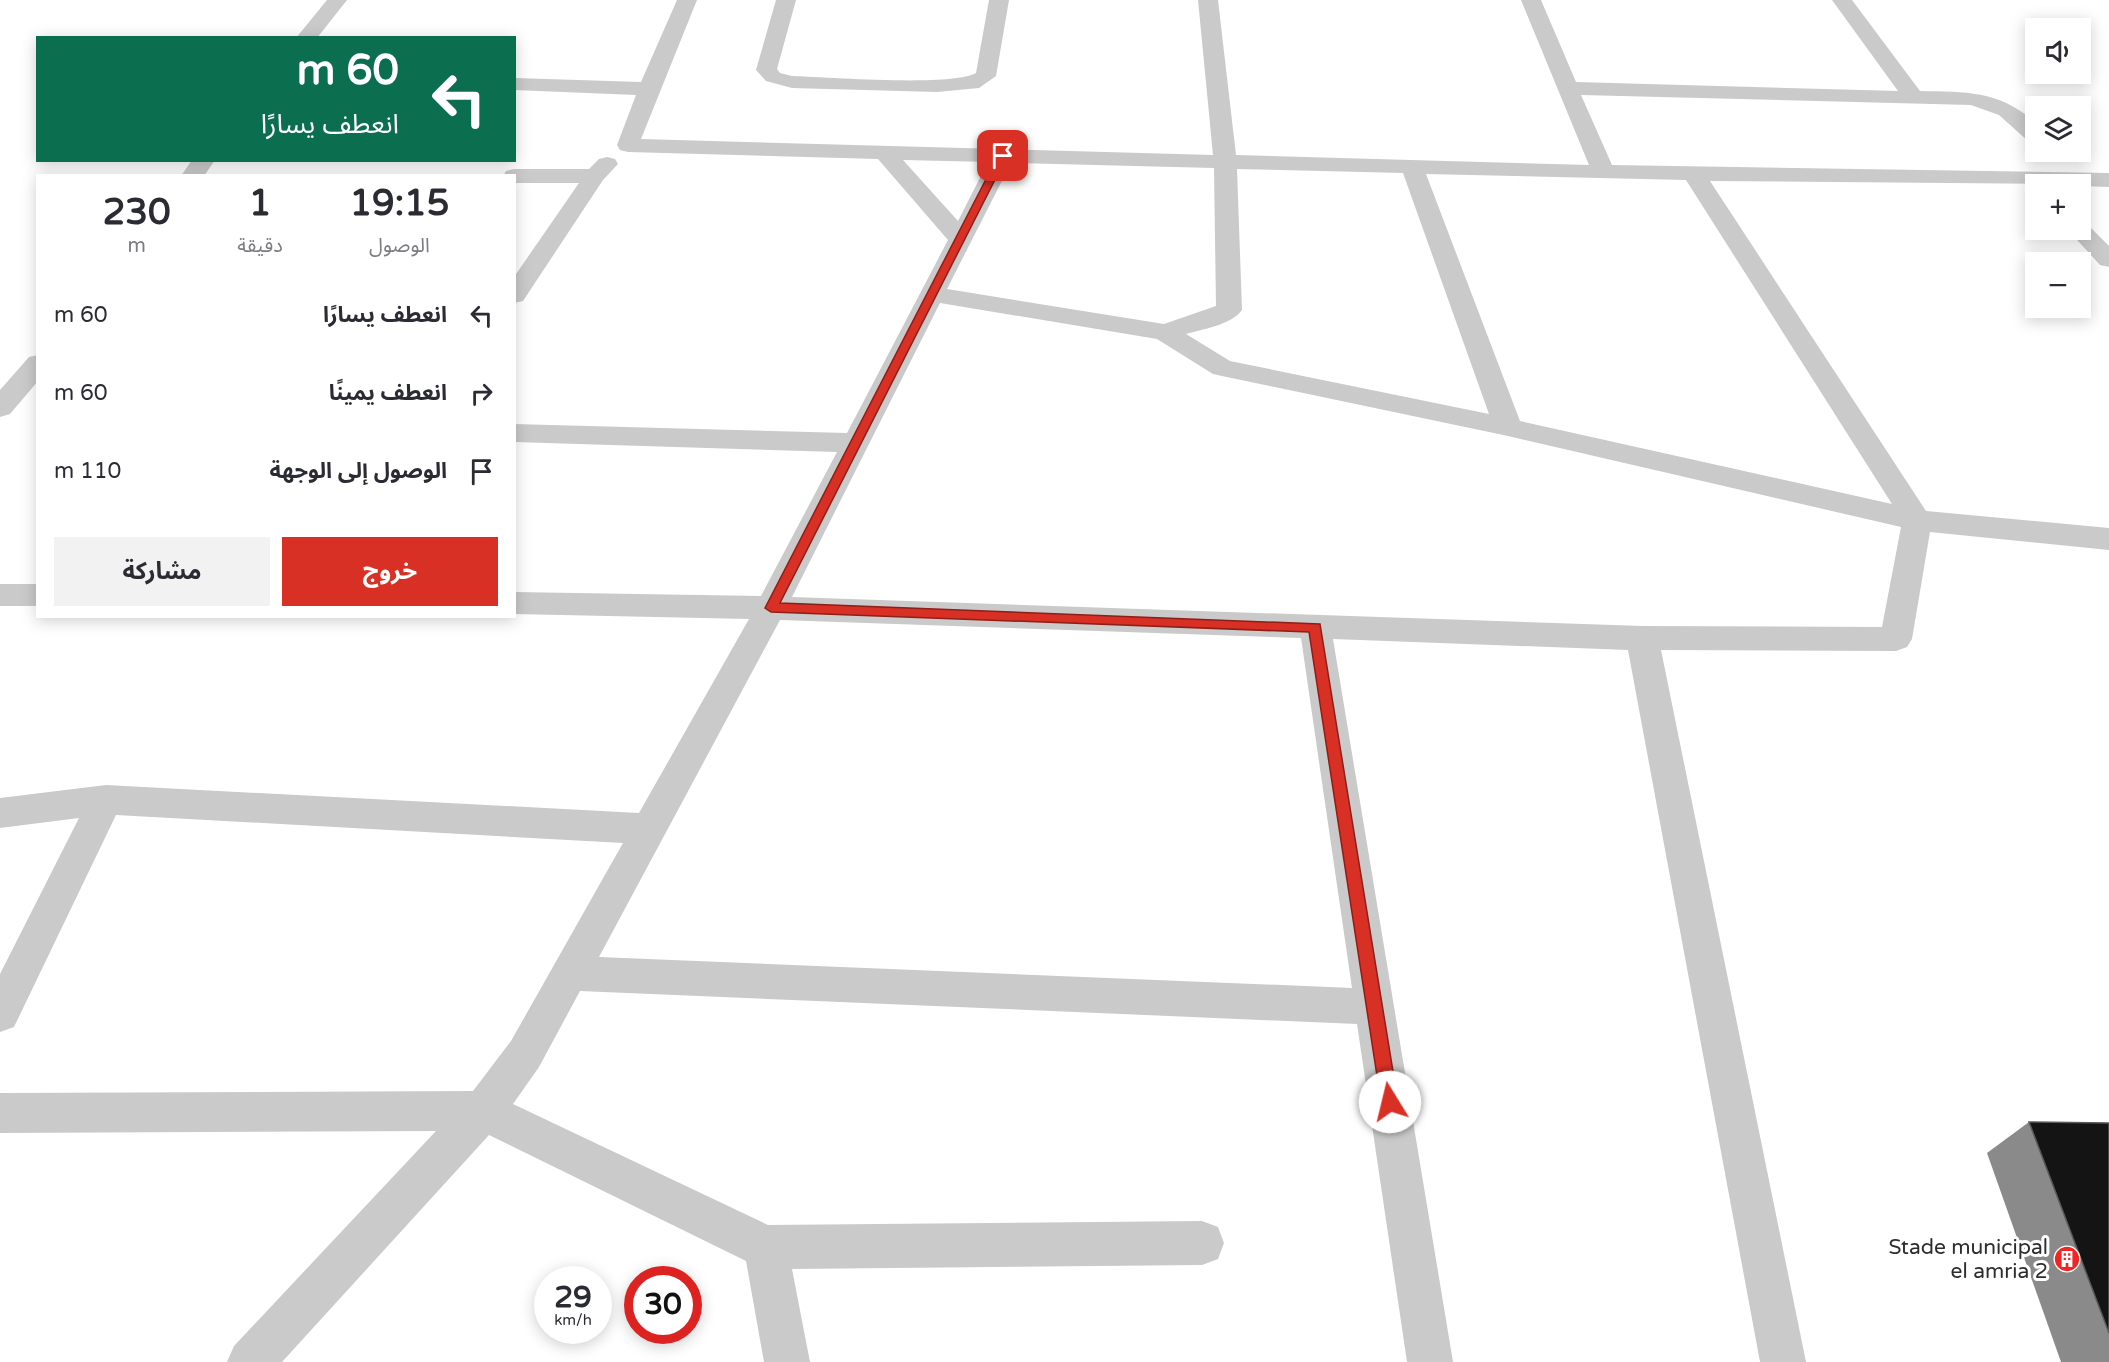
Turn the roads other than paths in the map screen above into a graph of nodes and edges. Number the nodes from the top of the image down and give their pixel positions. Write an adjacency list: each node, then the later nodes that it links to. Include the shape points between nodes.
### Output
1 (337, 0): 8 (street)
2 (687, 0): 11 (street)
3 (786, 0): 4 (street, via 766,70 773,77 792,82 936,86 972,84 986,76)
4 (999, 0)
5 (1208, 0): 17 (street)
6 (1532, 0): 10 (street)
7 (1842, 0): 12 (street)
8 (308, 36)
9 (516, 84): 11 (street)
10 (1567, 88): 12 (street); 20 (street)
11 (649, 89): 14 (street)
12 (1913, 97): 13 (street, via 1989,101 2007,109)
13 (2025, 126)
14 (628, 145): 15 (street); 24 (street)
15 (885, 153): 16 (street); 28 (street)
16 (1003, 156): 17 (street); 28 (street)
17 (1225, 161): 19 (street); 33 (street, via 1229,310)
18 (2061, 162): 22 (street)
19 (1412, 167): 20 (street); 36 (street)
20 (1603, 172): 21 (street)
21 (1694, 174): 27 (street); 39 (street)
22 (2073, 174)
23 (516, 176): 24 (street)
24 (595, 176): 31 (street)
25 (2091, 180): 26 (street)
26 (2109, 180)
27 (2025, 182)
28 (961, 240): 32 (street)
29 (2090, 240): 30 (street)
30 (2109, 260)
31 (516, 293)
32 (934, 294): 33 (street); 38 (street)
33 (1165, 332): 36 (street, via 1222,368)
34 (36, 365): 35 (street)
35 (0, 408)
36 (1508, 427): 39 (street)
37 (516, 433): 38 (street)
38 (856, 443): 44 (street)
39 (1917, 520): 40 (street); 46 (street, via 1896,639)
40 (2109, 539)
41 (0, 595): 42 (street)
42 (36, 595)
43 (516, 603): 44 (street)
44 (771, 608): 45 (street); 49 (street)
45 (1315, 627): 46 (street); 51 (street)
46 (1642, 638): 60 (street)
47 (106, 800): 48 (street); 49 (street); 52 (street)
48 (0, 813)
49 (649, 829): 50 (street)
50 (569, 973): 51 (street); 53 (street, via 525,1054)
51 (1375, 1007): 59 (street)
52 (0, 1014)
53 (483, 1112): 54 (street); 56 (street); 57 (street)
54 (0, 1113)
55 (1202, 1243): 56 (street)
56 (766, 1247): 58 (street)
57 (250, 1362)
58 (787, 1362)
59 (1430, 1362)
60 (1783, 1362)

